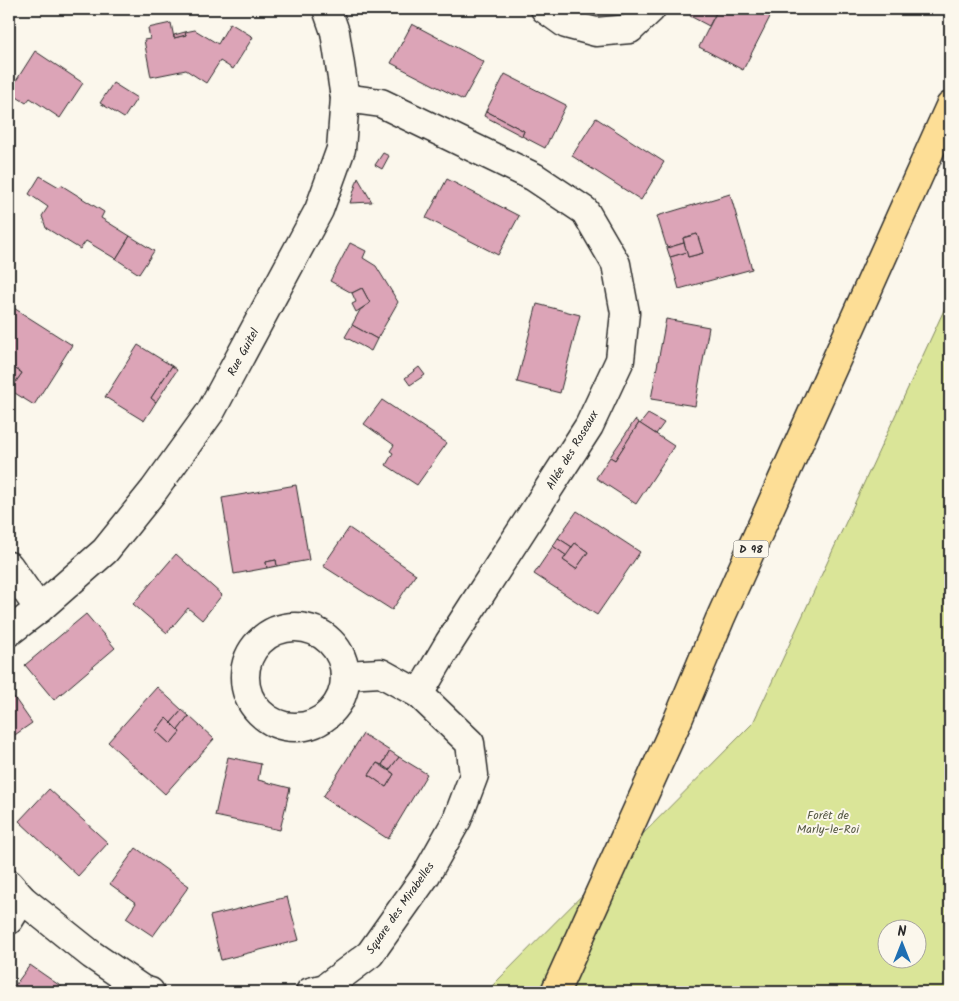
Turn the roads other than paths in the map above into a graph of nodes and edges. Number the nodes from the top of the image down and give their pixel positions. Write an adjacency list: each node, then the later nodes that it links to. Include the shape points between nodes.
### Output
1 (328, 9): 4 (street, Rue Guitel, via 336,32)
2 (545, 9): 3 (street, via 566,24 596,32 630,29)
3 (651, 9)
4 (345, 98): 7 (street, Rue Guitel, via 341,149 319,210 211,411 105,551); 10 (street, Allée des Roseaux, via 381,104 534,177 585,211 616,264 625,313 620,360 589,426)
5 (950, 106): 14 (main road, D 98)
6 (9, 566): 7 (street)
7 (39, 609): 8 (street, Rue Guitel)
8 (9, 632)
9 (345, 674): 10 (street, Square des Mirabelles, via 381,673)
10 (419, 694): 13 (street, Square des Mirabelles, via 470,743 474,775 457,820 426,875 370,954 324,988)
11 (13, 901): 12 (street)
12 (150, 992)
13 (310, 992)
14 (555, 992)

